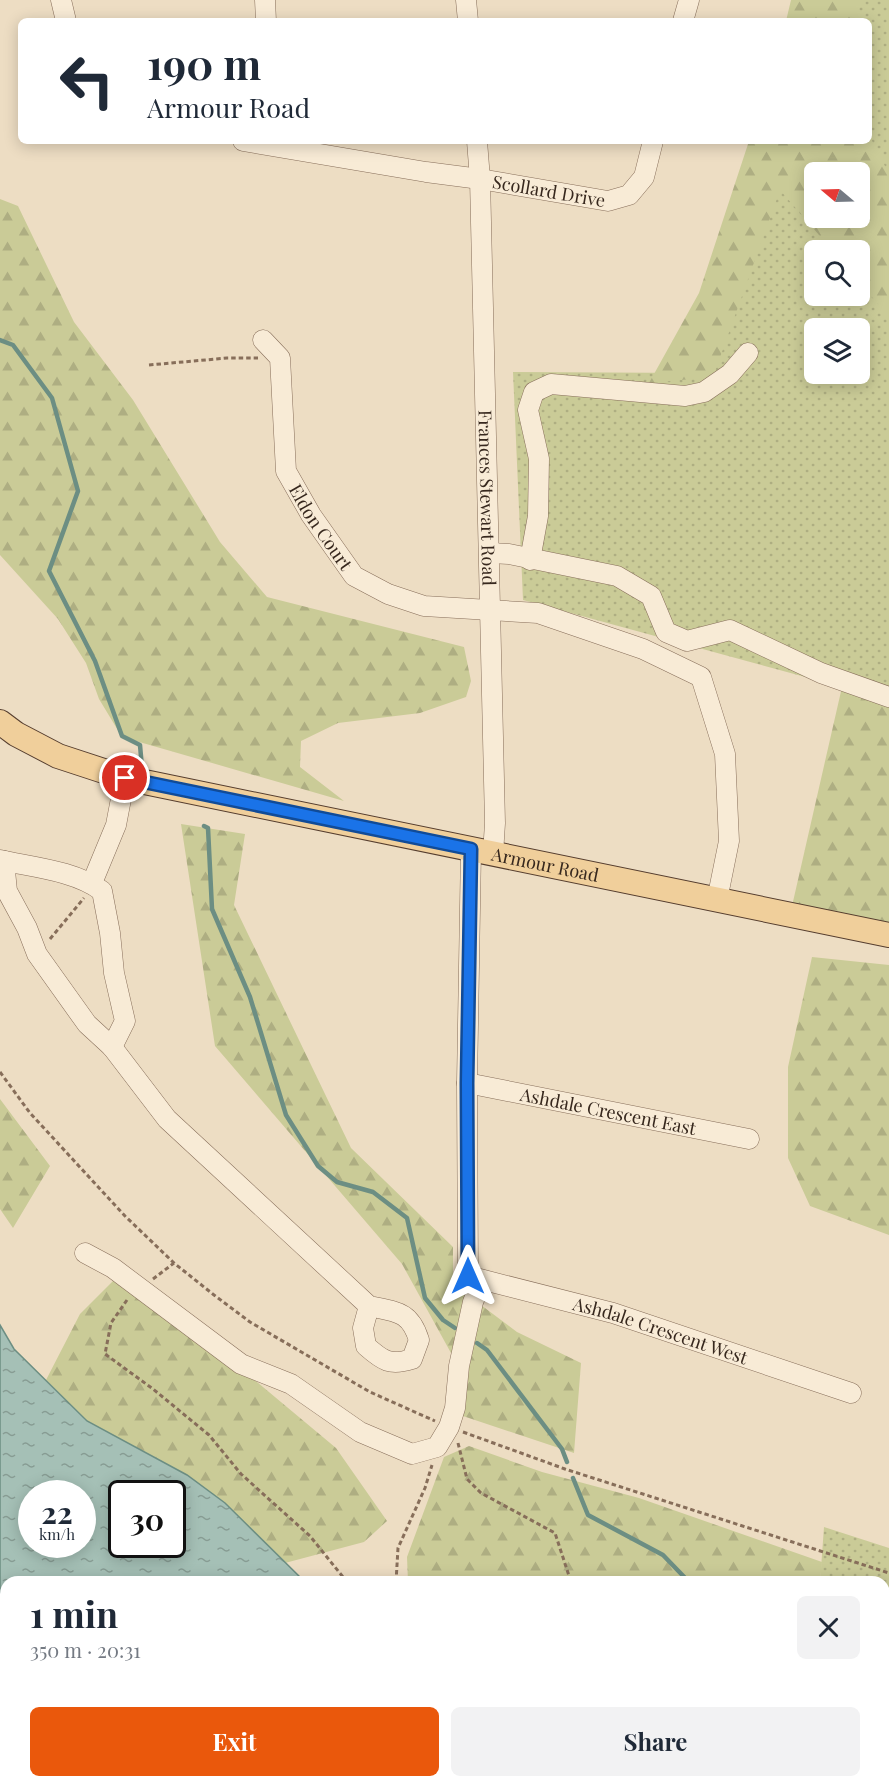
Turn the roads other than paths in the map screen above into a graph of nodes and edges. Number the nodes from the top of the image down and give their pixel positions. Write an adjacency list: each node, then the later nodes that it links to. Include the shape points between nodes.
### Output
1 (61, 0): 5 (street)
2 (265, 0): 6 (street)
3 (466, 0): 7 (street)
4 (689, 0): 8 (street)
5 (65, 18)
6 (266, 18)
7 (468, 18)
8 (684, 18)
9 (275, 144): 12 (street, Scollard Drive)
10 (477, 144): 12 (street, Frances Stewart Road)
11 (652, 144): 12 (street, Scollard Drive, via 644,177 628,195 608,201)
12 (480, 179): 15 (street, Frances Stewart Road)
13 (263, 340): 17 (street, Eldon Court, via 280,358 286,471 354,576 388,594 424,606)
14 (748, 353): 16 (street, via 730,374 704,392 685,396 550,384 534,393 528,411 539,459 539,482)
15 (490, 554): 16 (street); 17 (street, Frances Stewart Road)
16 (530, 560): 18 (street, via 617,576 651,596 666,632 687,641 730,630 821,673)
17 (491, 610): 21 (street, Frances Stewart Road, via 495,823); 24 (street, Eldon Court, via 538,613 643,649 701,677 725,754 729,841)
18 (889, 697)
19 (0, 722): 20 (main road, Armour Road, via 58,756)
20 (125, 778): 21 (main road, Armour Road); 23 (street, via 116,825)
21 (482, 851): 24 (main road, Armour Road); 27 (street, Frances Stewart Road)
22 (2, 860): 23 (street); 26 (street, via 7,891 37,954 87,1024)
23 (92, 884): 26 (street, via 102,891 125,1021)
24 (717, 900): 25 (main road, Armour Road)
25 (889, 935)
26 (112, 1047): 31 (street, via 167,1119)
27 (467, 1083): 28 (street, Ashdale Crescent East); 30 (street, Frances Stewart Road)
28 (749, 1139)
29 (85, 1253): 30 (street, via 113,1268 241,1364 291,1384 360,1432 412,1454 437,1447 452,1428)
30 (475, 1278): 32 (street, Ashdale Crescent West, via 613,1313)
31 (369, 1306)
32 (851, 1393)

